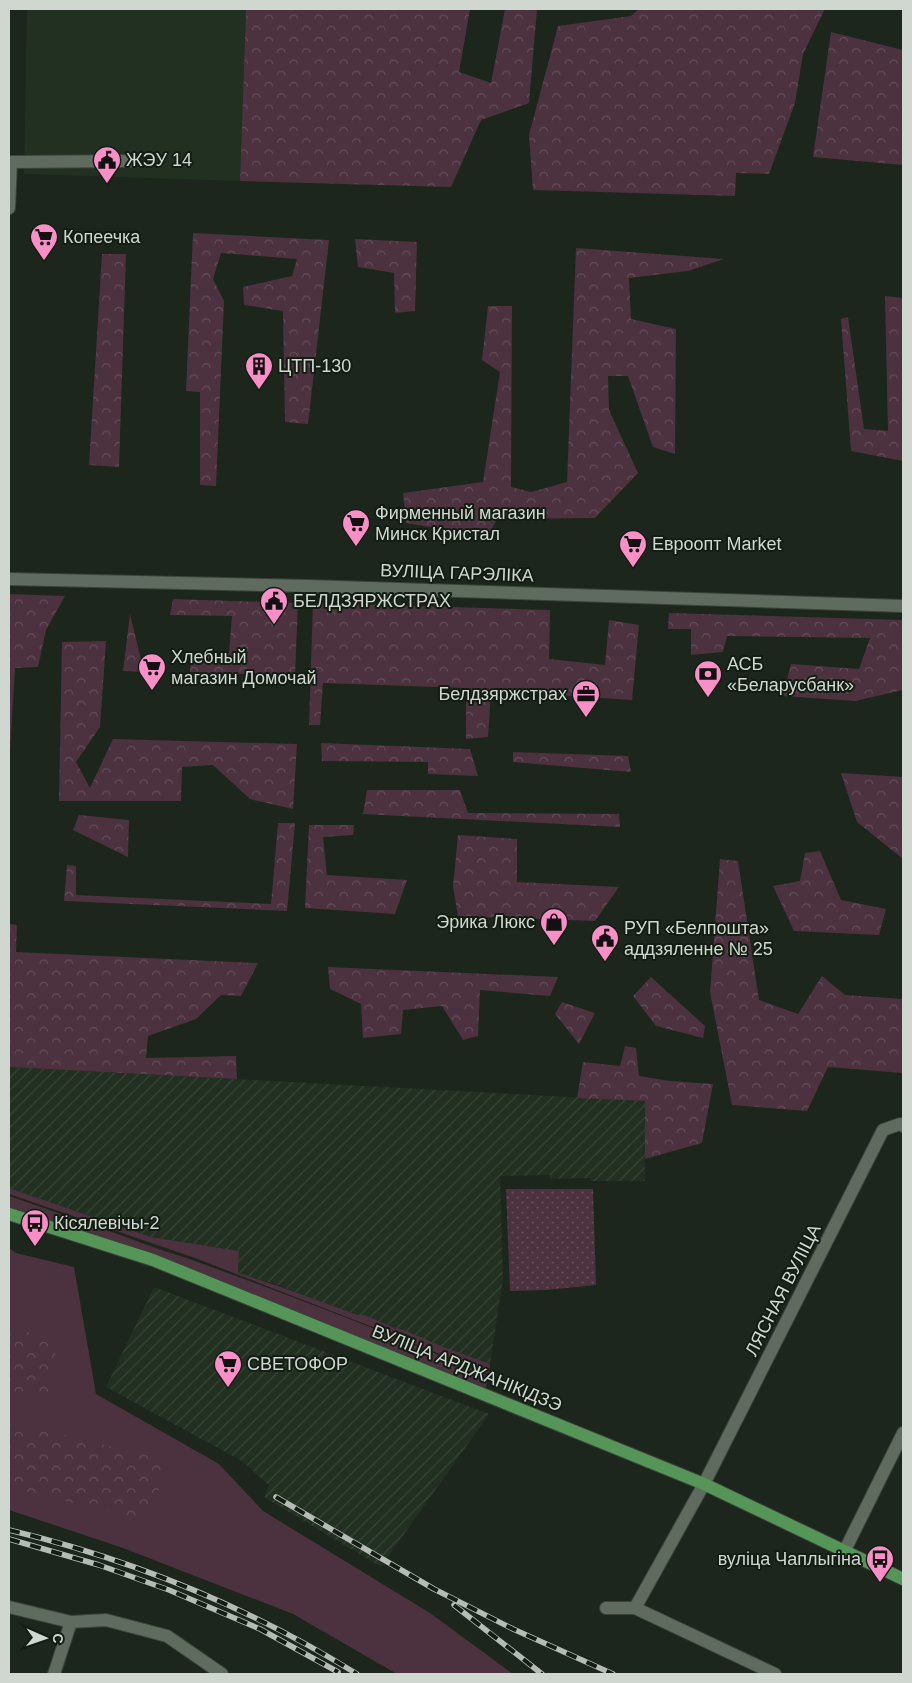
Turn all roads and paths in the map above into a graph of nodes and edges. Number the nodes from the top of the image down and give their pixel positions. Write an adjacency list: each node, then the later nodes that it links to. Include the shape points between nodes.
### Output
1 (132, 161): 2 (street, via 11,162)
2 (9, 208)
3 (9, 579): 4 (street, ВУЛІЦА ГАРЭЛІКА)
4 (903, 606)
5 (903, 1126): 8 (street, ЛЯСНАЯ ВУЛІЦА, via 900,1124 883,1130)
6 (9, 1214): 8 (main road, ВУЛІЦА АРДЖАНІКІДЗЭ, via 153,1260)
7 (903, 1433): 9 (street)
8 (704, 1484): 9 (main road, ВУЛІЦА АРДЖАНІКІДЗЭ); 13 (street)
9 (845, 1550): 10 (main road, ВУЛІЦА АРДЖАНІКІДЗЭ)
10 (903, 1578)
11 (9, 1607): 14 (street)
12 (606, 1608): 13 (street)
13 (635, 1608): 17 (street)
14 (71, 1622): 15 (street); 16 (street, via 106,1620 167,1636)
15 (54, 1674)
16 (222, 1674)
17 (775, 1674)

